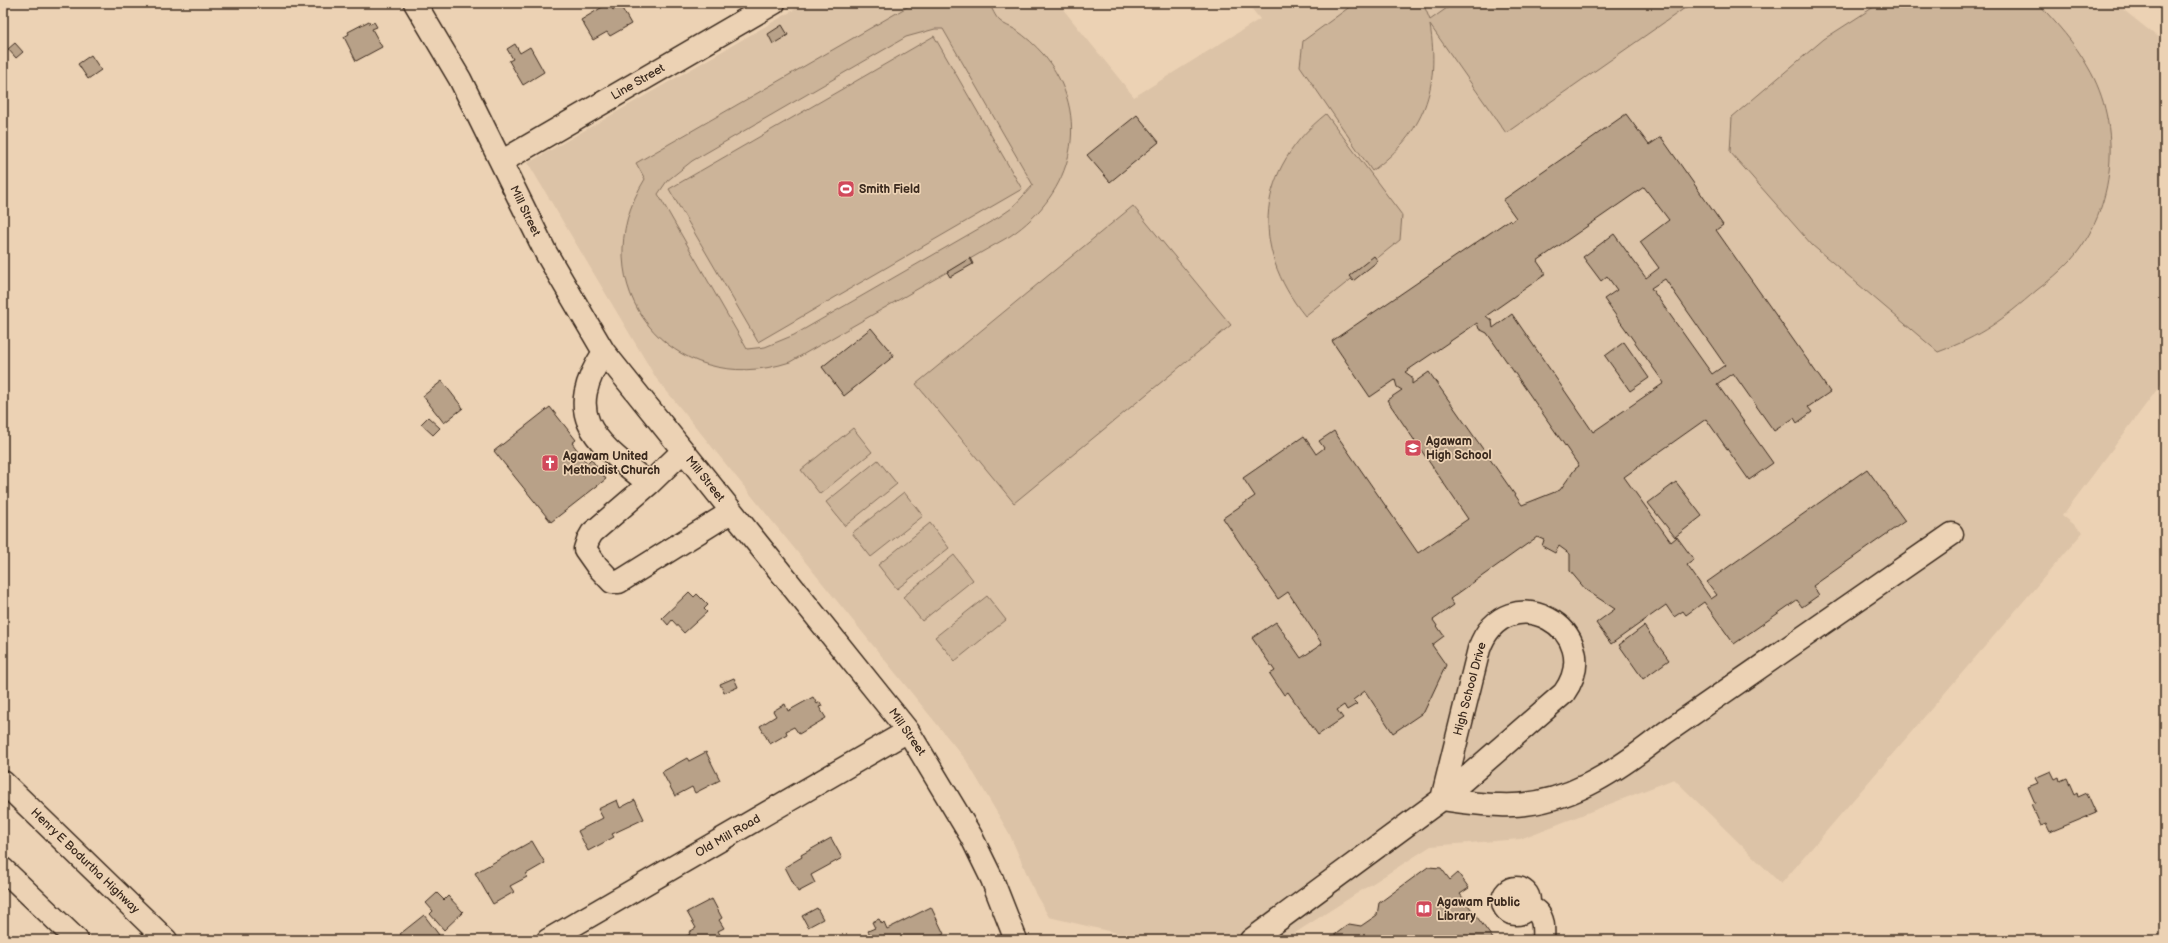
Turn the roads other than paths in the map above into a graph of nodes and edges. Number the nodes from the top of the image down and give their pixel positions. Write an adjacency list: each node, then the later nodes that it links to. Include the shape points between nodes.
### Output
1 (415, 3): 3 (main road, Mill Street, via 460,79)
2 (774, 3): 3 (main road, Line Street)
3 (501, 162): 4 (main road, Mill Street, via 549,259)
4 (604, 352): 5 (main road, Mill Street); 6 (main road, via 586,385 584,402 587,420 594,435)
5 (682, 452): 6 (main road); 7 (main road, Mill Street)
6 (649, 484): 7 (main road, via 588,540 585,549 612,582 619,582)
7 (732, 512): 9 (main road, Mill Street)
8 (1952, 534): 11 (main road, via 1665,733 1629,761 1584,788 1559,797 1501,806)
9 (908, 731): 14 (main road, Old Mill Road); 17 (main road, Mill Street, via 971,836 999,894)
10 (3, 782): 16 (main road, Henry E Bodurtha Highway)
11 (1442, 799): 11 (main road, High School Drive, via 1558,698 1567,687 1574,668 1573,648 1564,630 1548,617 1535,613 1514,614 1494,624 1485,635 1479,649); 18 (main road, High School Drive)
12 (3, 869): 15 (main road)
13 (1528, 907): 19 (main road, via 1538,912 1541,917)
14 (553, 939)
15 (77, 940)
16 (166, 940)
17 (1016, 940)
18 (1251, 940)
19 (1543, 940)

